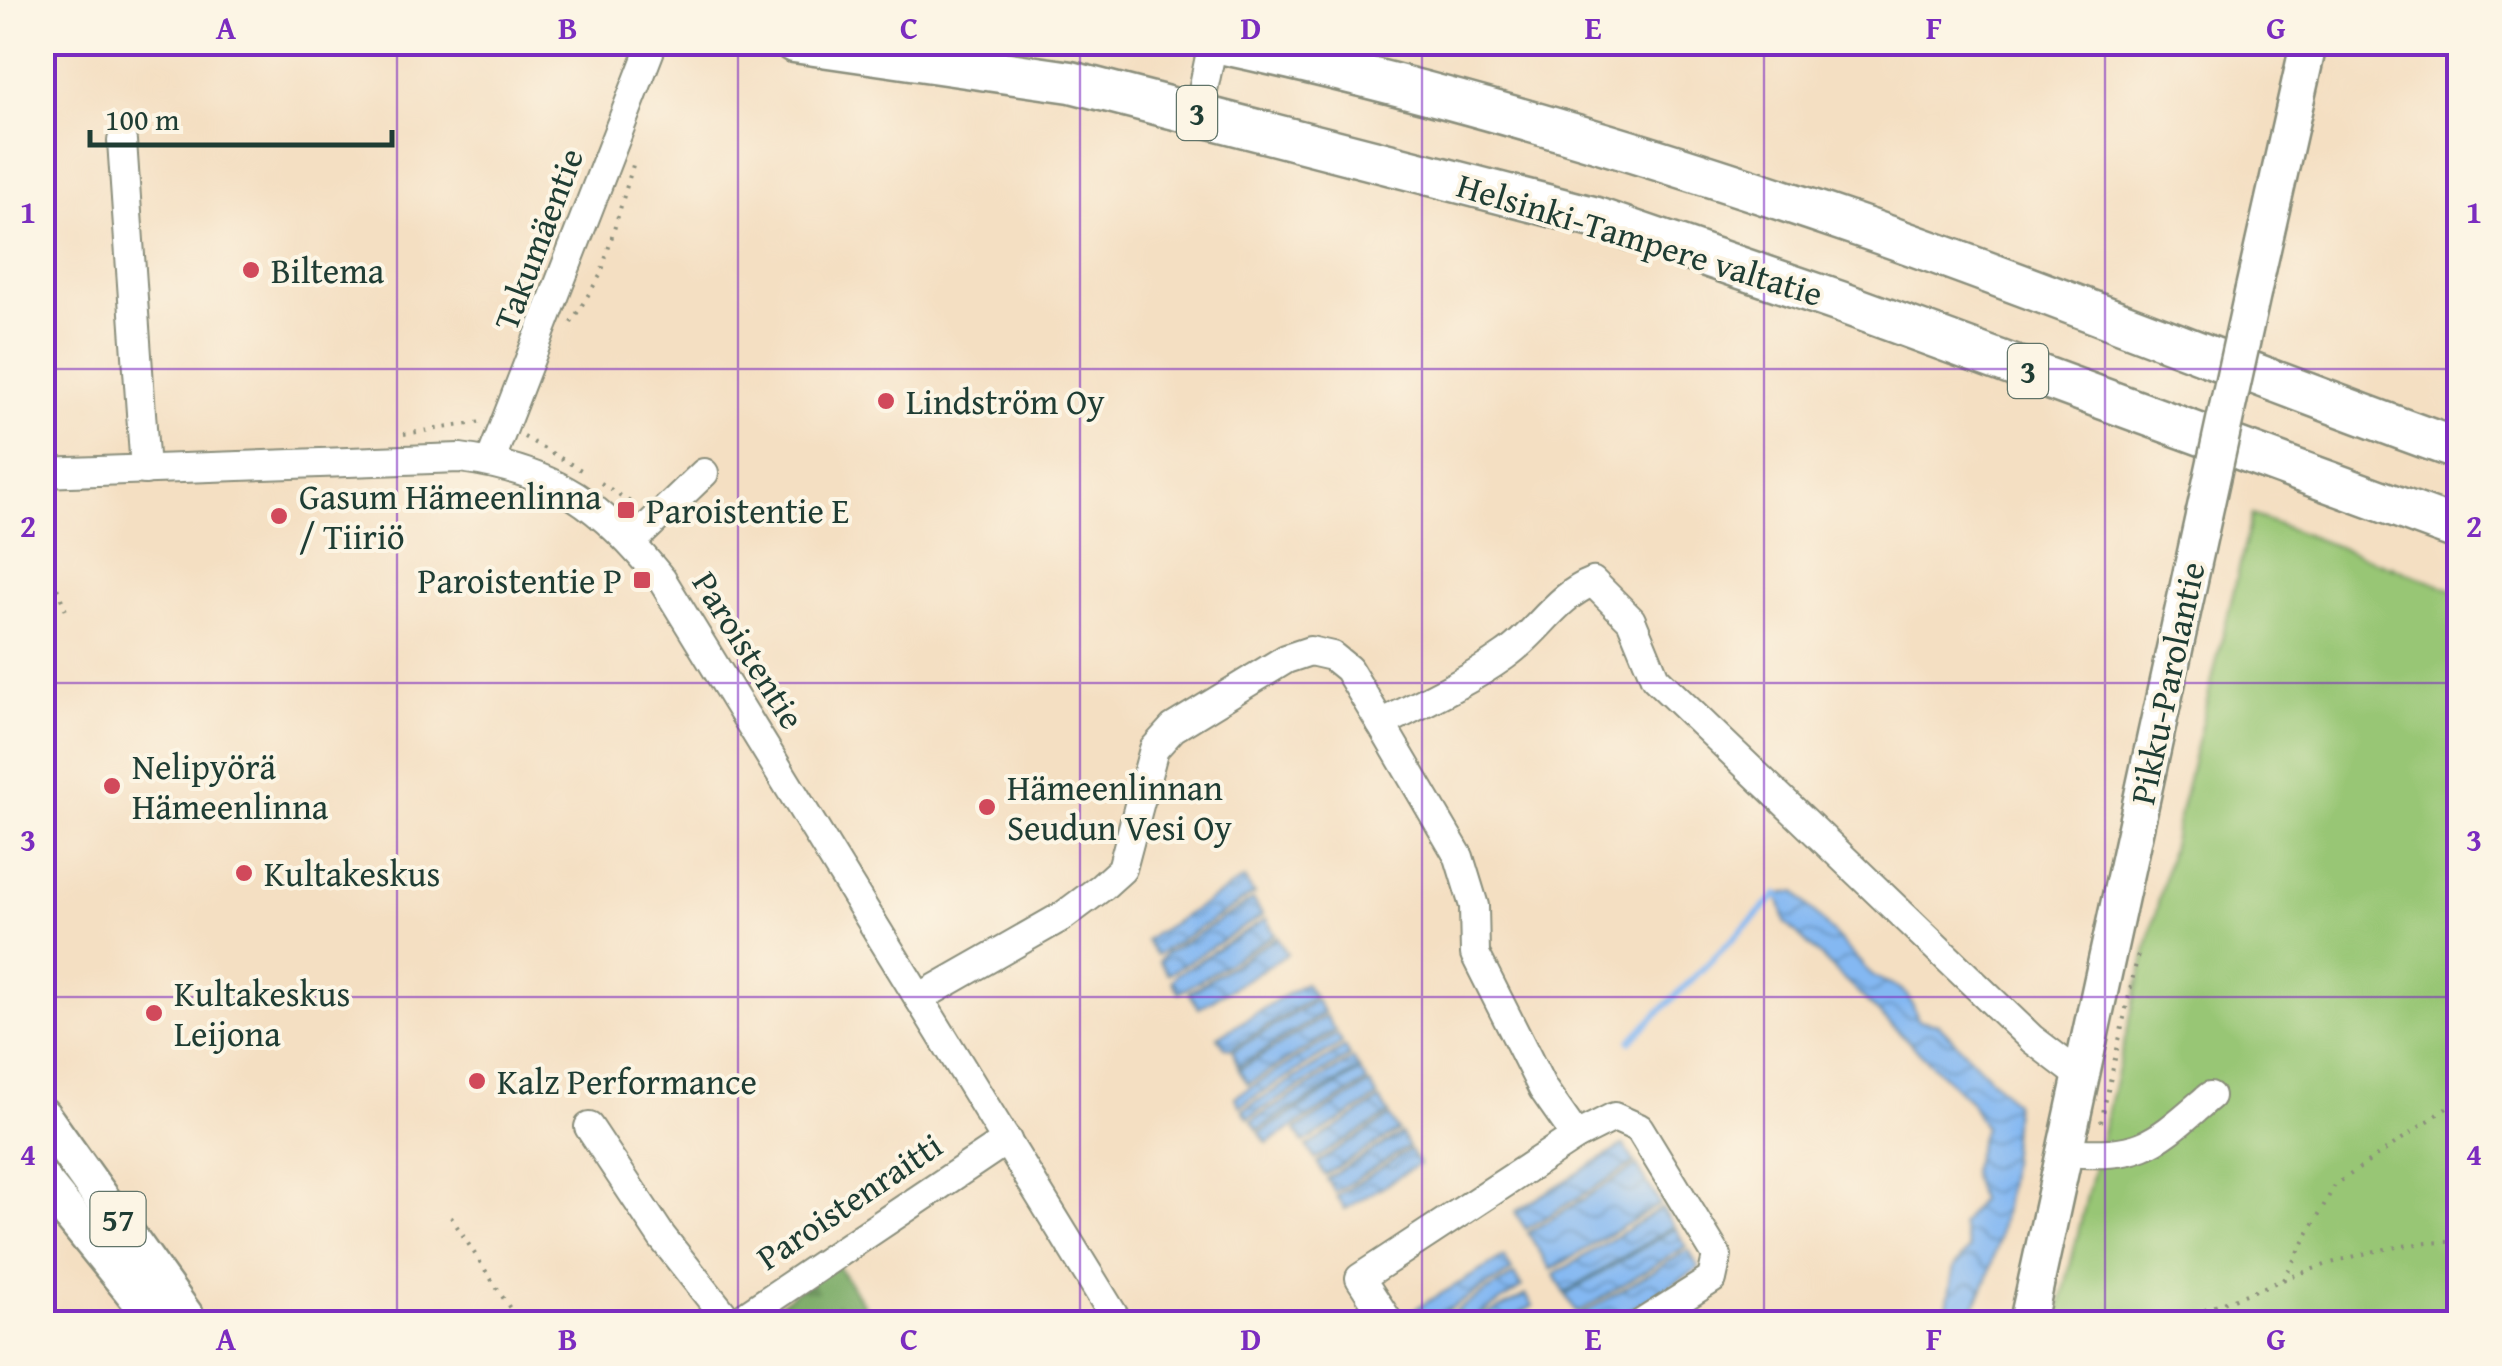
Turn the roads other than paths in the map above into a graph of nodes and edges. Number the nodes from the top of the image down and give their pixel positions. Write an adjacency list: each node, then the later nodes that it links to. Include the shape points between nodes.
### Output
1 (653, 42): 8 (street, Takumäentie)
2 (794, 42): 5 (highway, Helsinki-Tampere valtatie / 3, via 1071,82)
3 (1214, 42): 5 (street); 7 (highway, 3, via 1360,74 1857,225)
4 (2309, 42): 16 (main road, Pikku-Parolantie, bridge)
5 (1198, 114): 12 (highway, Helsinki-Tampere valtatie / 3, via 1593,218)
6 (122, 140): 9 (street)
7 (2460, 450)
8 (490, 462): 9 (street, Paroistentie, via 416,458); 13 (street, Paroistentie, via 581,496)
9 (145, 470): 10 (street, Paroistentie)
10 (42, 473)
11 (704, 473): 13 (street)
12 (2460, 530)
13 (632, 542): 15 (street, Paroistentie, via 662,580)
14 (1381, 724): 15 (street, via 1348,669 1332,656 1310,651 1286,658 1174,728 1154,750 1122,869 1063,916); 16 (street, via 1505,656 1571,590 1593,582 1630,620 1655,678 2032,1039); 20 (street, via 1459,857 1474,906 1475,954 1543,1090)
15 (919, 998): 21 (street, Paroistentie)
16 (2082, 1077): 22 (main road, Pikku-Parolantie)
17 (2210, 1096): 22 (street, via 2137,1151)
18 (42, 1115): 25 (main road, 57)
19 (590, 1127): 26 (street, via 662,1237)
20 (1576, 1136): 28 (street, via 1360,1278); 29 (street, via 1614,1117 1639,1128 1717,1256 1712,1280)
21 (1007, 1140): 26 (street, Paroistenraitti); 27 (street, Paroistentie)
22 (2065, 1152): 30 (main road, Pikku-Parolantie)
23 (42, 1180): 24 (main road, 57)
24 (159, 1324)
25 (191, 1324)
26 (732, 1324)
27 (1120, 1324)
28 (1390, 1324)
29 (1642, 1324)
30 (2028, 1324)

